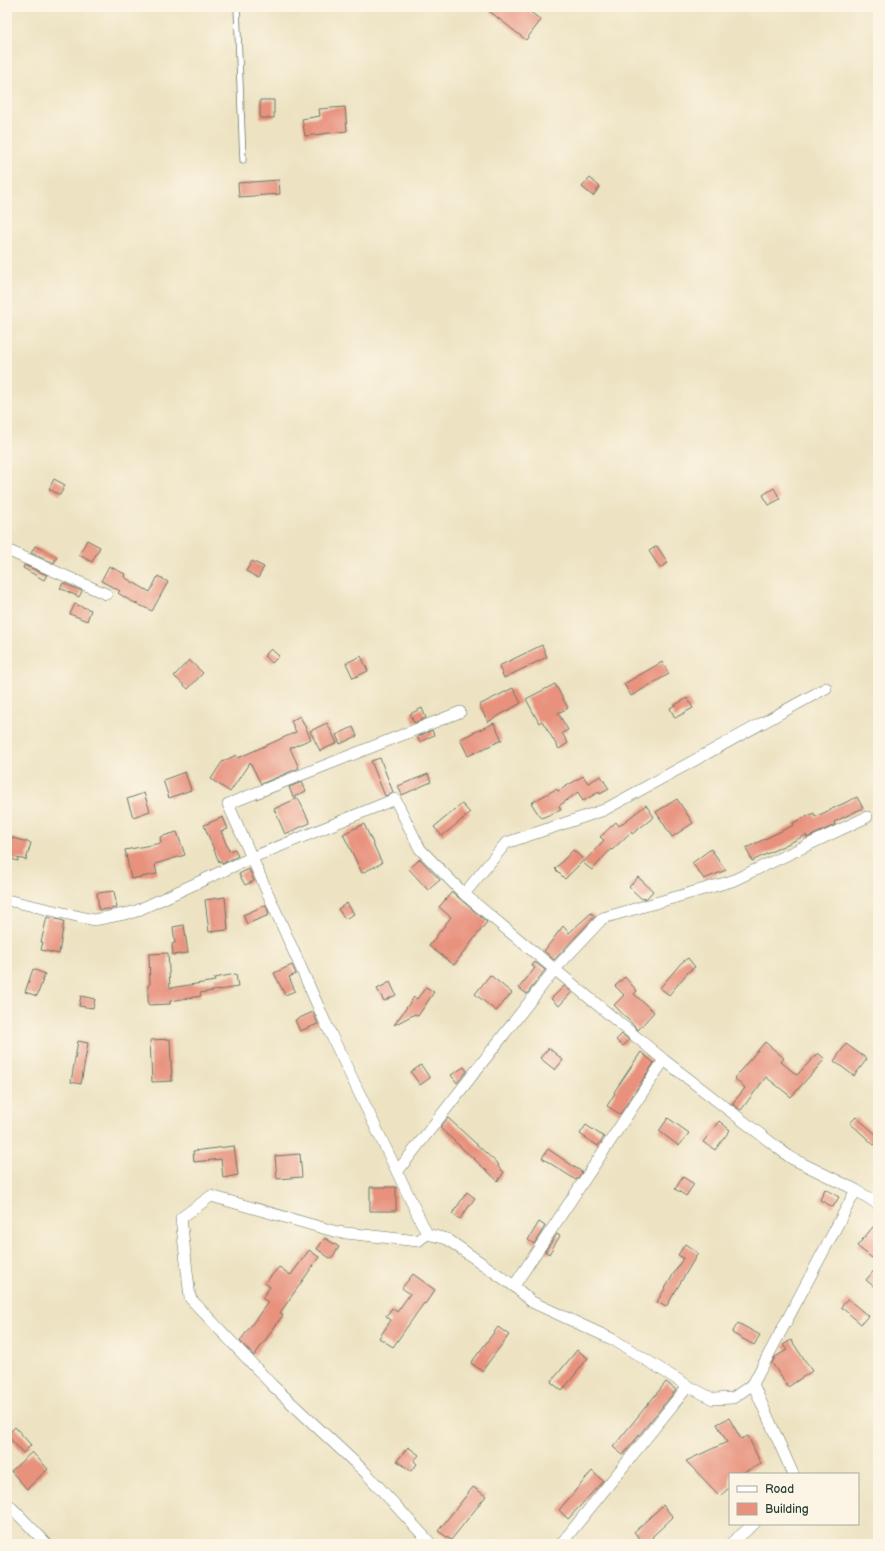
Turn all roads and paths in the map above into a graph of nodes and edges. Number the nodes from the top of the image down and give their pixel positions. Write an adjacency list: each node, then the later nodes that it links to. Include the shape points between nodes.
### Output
1 (237, 7): 2 (lane)
2 (243, 160)
3 (7, 550): 4 (street)
4 (106, 594)
5 (826, 688): 9 (street, via 604,810 506,843)
6 (460, 712): 8 (street, via 228,804)
7 (867, 816): 11 (street, via 732,881 603,918)
8 (251, 858): 9 (street, via 395,799 420,849); 10 (street, via 134,912 94,920); 13 (street, via 326,1024)
9 (464, 894): 11 (street)
10 (7, 900)
11 (555, 969): 12 (street); 13 (street)
12 (664, 1060): 14 (street, via 791,1158); 17 (street)
13 (398, 1172): 16 (street)
14 (856, 1190): 15 (street); 18 (street)
15 (878, 1204)
16 (426, 1234): 17 (street, via 447,1239); 24 (street, via 418,1242 337,1232 211,1196 181,1218 190,1298 272,1385 364,1472)
17 (514, 1286): 19 (street, via 532,1302 614,1340)
18 (753, 1384): 19 (street, via 734,1398 713,1399); 20 (street)
19 (688, 1386): 25 (street)
20 (793, 1473)
21 (7, 1503): 23 (street)
22 (753, 1525): 26 (street)
23 (47, 1544)
24 (431, 1544)
25 (561, 1544)
26 (730, 1544)

